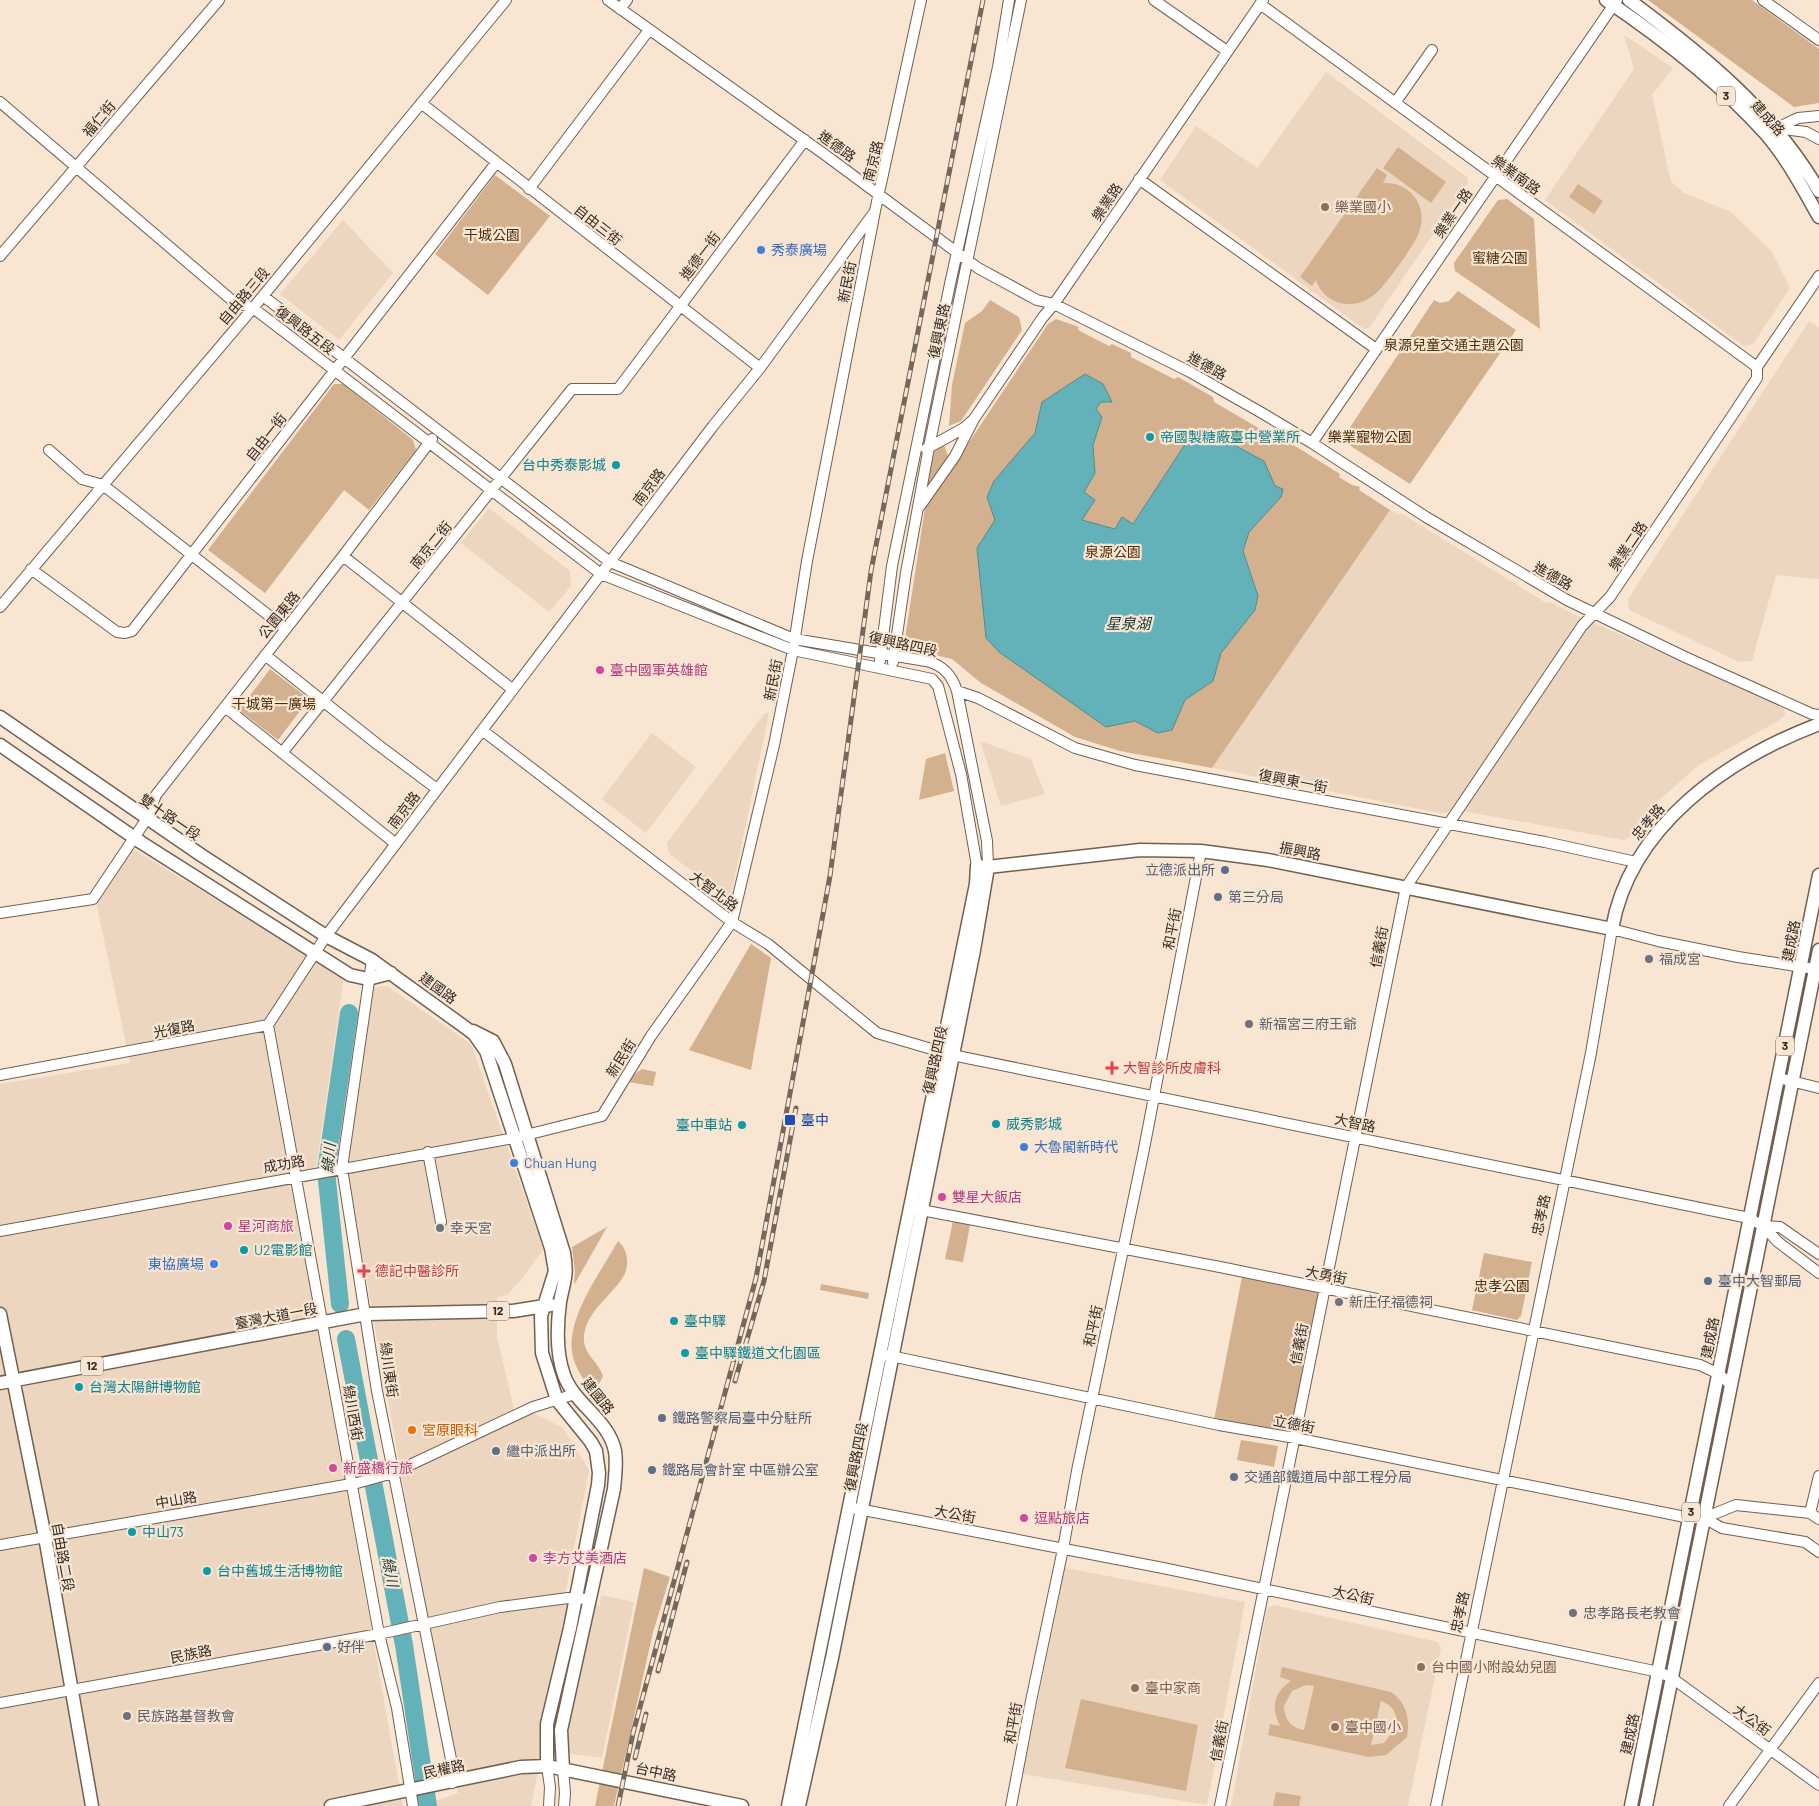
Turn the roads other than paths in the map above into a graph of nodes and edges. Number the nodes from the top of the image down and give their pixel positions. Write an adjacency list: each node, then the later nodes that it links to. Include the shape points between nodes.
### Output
1 (219, 0): 26 (street, 福仁街)
2 (506, 0): 19 (street, 自由路三段)
3 (608, 0): 13 (street, 進德路)
4 (627, 0): 13 (street)
5 (921, 0): 31 (street, 南京路)
6 (1009, 0): 34 (street, 復興東路, via 1002,49)
7 (1021, 0): 36 (street, 復興東路)
8 (1154, 0): 17 (street)
9 (1629, 0): 22 (main road, 建成路 / 3, via 1695,49 1742,92)
10 (1763, 0): 15 (street)
11 (1261, 2): 17 (street, 樂業路); 20 (street, 樂業南路)
12 (1612, 2): 22 (main road, 建成路 / 3); 27 (street, 樂業一路)
13 (620, 9): 14 (street, 進德路)
14 (649, 30): 24 (street, 進德路); 29 (street)
15 (1819, 40)
16 (1432, 50): 20 (street)
17 (1227, 51): 28 (street, 樂業路)
18 (0, 102): 26 (street, 復興路五段)
19 (421, 103): 25 (street, 自由三街); 38 (street, 自由路三段)
20 (1395, 103): 27 (street, 樂業南路)
21 (1819, 116): 22 (street, via 1798,118)
22 (1770, 131): 23 (street, via 1806,132); 30 (main road, 建成路 / 3, via 1789,146); 33 (main road, 建成路 / 3)
23 (1819, 139)
24 (805, 140): 31 (street, 進德路); 40 (street, 進德一街)
25 (496, 163): 29 (street, 自由三街); 43 (street, 自由一街)
26 (76, 168): 35 (street, 福仁街); 41 (street, 復興路五段, via 234,302)
27 (1495, 176): 42 (street, 樂業一路); 44 (street, 樂業南路)
28 (1139, 179): 39 (street, 樂業路); 42 (street)
29 (529, 189): 40 (street, 自由三街)
30 (1819, 191)
31 (878, 195): 32 (street, 南京路); 34 (street, 進德路)
32 (875, 211): 45 (street, 南京路); 68 (street, 新民街)
33 (1819, 217)
34 (957, 253): 36 (street, 進德路); 54 (street, 復興東路)
35 (0, 256)
36 (968, 259): 39 (street, 進德路, via 978,268 1037,300); 52 (street, 復興東路)
37 (1819, 276): 44 (street, 樂業二路)
38 (263, 296): 41 (street, 自由路三段); 43 (street, 復興路五段)
39 (1054, 304): 48 (street, 樂業路); 51 (street, 進德路, via 1190,372)
40 (680, 307): 45 (street, 自由三街); 47 (street, 進德一街)
41 (253, 308): 46 (street, 復興路五段); 56 (street, 自由路三段)
42 (1376, 350): 51 (street, 樂業一路)
43 (344, 360): 46 (street, 自由一街); 49 (street, 復興路五段)
44 (1757, 367): 66 (street, 樂業二路, via 1757,378 1610,597)
45 (760, 368): 61 (street, 南京路)
46 (336, 370): 50 (street, 復興路五段); 59 (street, 自由一街)
47 (618, 389): 55 (street, 南京二街, via 572,389)
48 (974, 419): 52 (street, 樂業路); 58 (street, 樂業路, via 955,456)
49 (438, 431): 50 (street, 公園東路); 55 (street, 復興路五段)
50 (428, 442): 57 (street, 復興路五段); 60 (street, 公園東路)
51 (1312, 443): 66 (street, 進德路, via 1426,517)
52 (929, 447): 54 (street, 樂業路); 58 (street, 復興東路)
53 (49, 450): 56 (street, via 82,479)
54 (916, 455): 70 (street, 復興東路, via 892,566)
55 (500, 480): 57 (street, 南京二街); 61 (street, 復興路五段)
56 (103, 485): 59 (street); 62 (street, 自由路三段)
57 (491, 491): 63 (street, 復興路五段); 64 (street, 南京二街)
58 (917, 510): 72 (street, 復興東路)
59 (192, 556): 62 (street, 自由一街, via 132,630 125,633 117,632); 67 (street)
60 (343, 556): 64 (street); 67 (street, 公園東路)
61 (610, 562): 63 (street, 南京路); 68 (street, 復興路四段)
62 (31, 569): 65 (street, 自由路三段)
63 (601, 574): 69 (street, 復興路四段); 75 (street, 南京路)
64 (402, 603): 75 (street); 77 (street, 南京二街)
65 (0, 607)
66 (1595, 614): 79 (street, 進德路); 87 (street, 樂業二路, via 1582,626)
67 (286, 629): 71 (street, 公園東路)
68 (794, 639): 69 (street, 新民街); 70 (street, 復興路四段)
69 (793, 650): 73 (street, 復興路四段); 96 (street, 新民街)
70 (880, 654): 72 (street, 復興路四段); 73 (street, 復興東路)
71 (265, 655): 77 (street); 78 (street, 公園東路)
72 (894, 657): 74 (street, 復興東路); 76 (street, 復興路四段, via 939,666 952,677)
73 (879, 667): 74 (street, 復興路四段)
74 (892, 670): 92 (street, 復興路四段, via 927,677 938,686)
75 (512, 689): 82 (street, 南京路)
76 (957, 692): 87 (street, 復興東一街, via 978,698 1069,745 1097,755); 92 (street, 復興路四段, via 987,841)
77 (323, 701): 84 (street, 南京二街); 85 (street)
78 (225, 707): 84 (street); 86 (street, 公園東路, via 156,795)
79 (1819, 715)
80 (0, 717): 86 (main road, 雙十路一段)
81 (1819, 724): 91 (main road, 忠孝路, via 1762,752 1700,790 1666,822)
82 (482, 730): 85 (street, 南京路); 96 (street, 大智北路)
83 (0, 745): 88 (main road)
84 (282, 753): 89 (street)
85 (437, 789): 89 (street, 南京路)
86 (146, 820): 88 (street, 公園東路); 98 (main road, 雙十路一段)
87 (1446, 825): 91 (street, 復興東一街); 94 (street, 樂業二路)
88 (134, 838): 95 (street, 公園東路, via 93,899); 100 (main road)
89 (396, 844): 98 (street, 南京路)
90 (1201, 852): 92 (main road, 振興路, via 1140,850); 94 (main road, 振興路, via 1268,860); 112 (street, 和平街)
91 (1636, 862): 97 (main road, 忠孝路, via 1616,907)
92 (982, 867): 107 (main road, 復興路四段, via 976,884)
93 (1819, 875): 102 (main road, 建成路 / 3)
94 (1406, 887): 97 (main road, 振興路); 115 (street, 信義街)
95 (0, 913)
96 (732, 922): 107 (street, 大智北路, via 768,944 872,1030); 113 (street, 新民街, via 651,1036)
97 (1612, 929): 102 (street); 119 (street, 忠孝路, via 1591,1053)
98 (326, 936): 100 (street, 南京路); 101 (main road, 建國路)
99 (1819, 950): 103 (main road, 3)
100 (316, 954): 105 (main road, via 350,974); 106 (street)
101 (372, 960): 104 (main road, 建國路); 105 (street, 綠川東街)
102 (1800, 968): 103 (street); 109 (main road, 建成路 / 3)
103 (1815, 969): 110 (main road, 3)
104 (391, 973): 105 (main road); 114 (main road, 建國路, via 489,1046)
105 (368, 979): 117 (street, 綠川東街)
106 (268, 1025): 108 (street, 光復路); 118 (street, 綠川西街)
107 (947, 1054): 112 (street, 大智路); 120 (main road, 復興路四段)
108 (0, 1075)
109 (1779, 1078): 110 (street); 121 (main road, 建成路 / 3)
110 (1792, 1081): 111 (street); 123 (main road, 3)
111 (1819, 1088)
112 (1152, 1098): 115 (street, 大智路); 125 (street, 和平街)
113 (602, 1116): 114 (street, 成功路)
114 (520, 1136): 116 (street, 成功路); 129 (main road, 建國路, via 564,1253 567,1275); 130 (main road, 建國路, via 555,1264 554,1278)
115 (1356, 1137): 119 (street, 大智路); 128 (street, 信義街)
116 (428, 1152): 117 (street, 成功路); 122 (street)
117 (342, 1168): 118 (street, 成功路); 132 (street, 綠川東街)
118 (297, 1176): 124 (street, 成功路); 133 (street, 綠川西街)
119 (1564, 1181): 121 (street, 大智路); 134 (street, 忠孝路)
120 (915, 1209): 125 (street, 大勇街); 135 (main road, 復興路四段)
121 (1749, 1218): 123 (street, 大智路); 136 (main road, 建成路 / 3)
122 (440, 1222)
123 (1762, 1226): 126 (street, 大智路, via 1780,1227); 127 (street, 大智路); 138 (main road, 3)
124 (0, 1231)
125 (1123, 1249): 128 (street, 大勇街); 140 (street, 和平街)
126 (1819, 1254)
127 (1819, 1273)
128 (1324, 1289): 134 (street, 大勇街); 142 (street, 信義街)
129 (560, 1303): 130 (main road, 臺灣大道一段 / 12); 139 (main road, 建國路, via 560,1359)
130 (543, 1307): 132 (main road, 臺灣大道一段 / 12, via 513,1311); 141 (main road, 建國路, via 540,1340)
131 (0, 1314): 137 (main road, 自由路二段)
132 (363, 1315): 133 (main road, 臺灣大道一段 / 12); 143 (street, 綠川東街)
133 (327, 1321): 137 (main road, 臺灣大道一段 / 12); 146 (street, 綠川西街)
134 (1532, 1332): 136 (street, 大勇街, via 1700,1365); 145 (street, 忠孝路)
135 (886, 1355): 140 (street, 立德街); 147 (main road, 復興路四段)
136 (1719, 1374): 138 (street, 大勇街); 149 (main road, 建成路 / 3)
137 (6, 1382): 151 (main road, 自由路二段)
138 (1731, 1384): 150 (main road, 3)
139 (575, 1394): 141 (street); 157 (main road, 建國路, via 603,1426 615,1451 614,1489)
140 (1092, 1398): 142 (street, 立德街); 153 (street, 和平街)
141 (557, 1400): 143 (street, via 533,1407); 156 (main road, 建國路, via 591,1442 598,1464 598,1485)
142 (1295, 1438): 145 (street, 立德街); 155 (street, 信義街)
143 (388, 1474): 146 (street, 中山路); 158 (street, 綠川東街)
144 (1819, 1476): 148 (street)
145 (1503, 1481): 149 (street, 立德街); 160 (street, 忠孝路)
146 (354, 1483): 151 (street, 中山路); 159 (street, 綠川西街)
147 (854, 1509): 153 (street, 大公街); 178 (main road, 復興路四段); 179 (main road, 復興路四段)
148 (1815, 1516): 150 (street, 立德街, via 1736,1505)
149 (1690, 1518): 150 (street, 立德街); 161 (main road, 建成路 / 3)
150 (1704, 1518): 154 (street, 立德街, via 1722,1528 1805,1542); 162 (main road, 3)
151 (45, 1537): 152 (street, 中山路); 164 (main road, 自由路二段)
152 (0, 1546)
153 (1063, 1549): 155 (street, 大公街); 180 (street, 和平街)
154 (1819, 1552)
155 (1263, 1589): 160 (street, 大公街); 181 (street, 信義街)
156 (576, 1598): 157 (street); 158 (street, via 500,1606); 167 (main road, 建國路, via 547,1724)
157 (590, 1599): 168 (main road, 建國路, via 561,1730)
158 (423, 1623): 159 (street, 民族路); 169 (street, 綠川東街, via 451,1759)
159 (383, 1633): 164 (street, 民族路); 171 (street, 綠川西街, via 397,1708)
160 (1470, 1633): 161 (street, 大公街); 182 (street, 忠孝路)
161 (1658, 1672): 162 (street, 大公街); 183 (main road, 建成路 / 3)
162 (1672, 1678): 166 (street, 大公街); 184 (main road, 3)
163 (1819, 1683): 166 (street)
164 (71, 1688): 165 (street, 民族路); 172 (main road, 自由路二段)
165 (0, 1703)
166 (1770, 1750): 170 (street, 大公街); 185 (street)
167 (547, 1766): 168 (main road, 民權路); 169 (main road, 民權路, via 521,1767); 175 (street, 建國路)
168 (563, 1769): 176 (street, 建國路); 177 (main road, 台中路)
169 (452, 1783): 171 (main road, 民權路)
170 (1819, 1784)
171 (424, 1788): 173 (main road, 民權路); 174 (street, 綠川西街)
172 (92, 1806)
173 (331, 1806)
174 (413, 1806)
175 (549, 1806)
176 (564, 1806)
177 (742, 1806)
178 (788, 1806)
179 (799, 1806)
180 (1011, 1806)
181 (1220, 1806)
182 (1436, 1806)
183 (1631, 1806)
184 (1646, 1806)
185 (1729, 1806)

